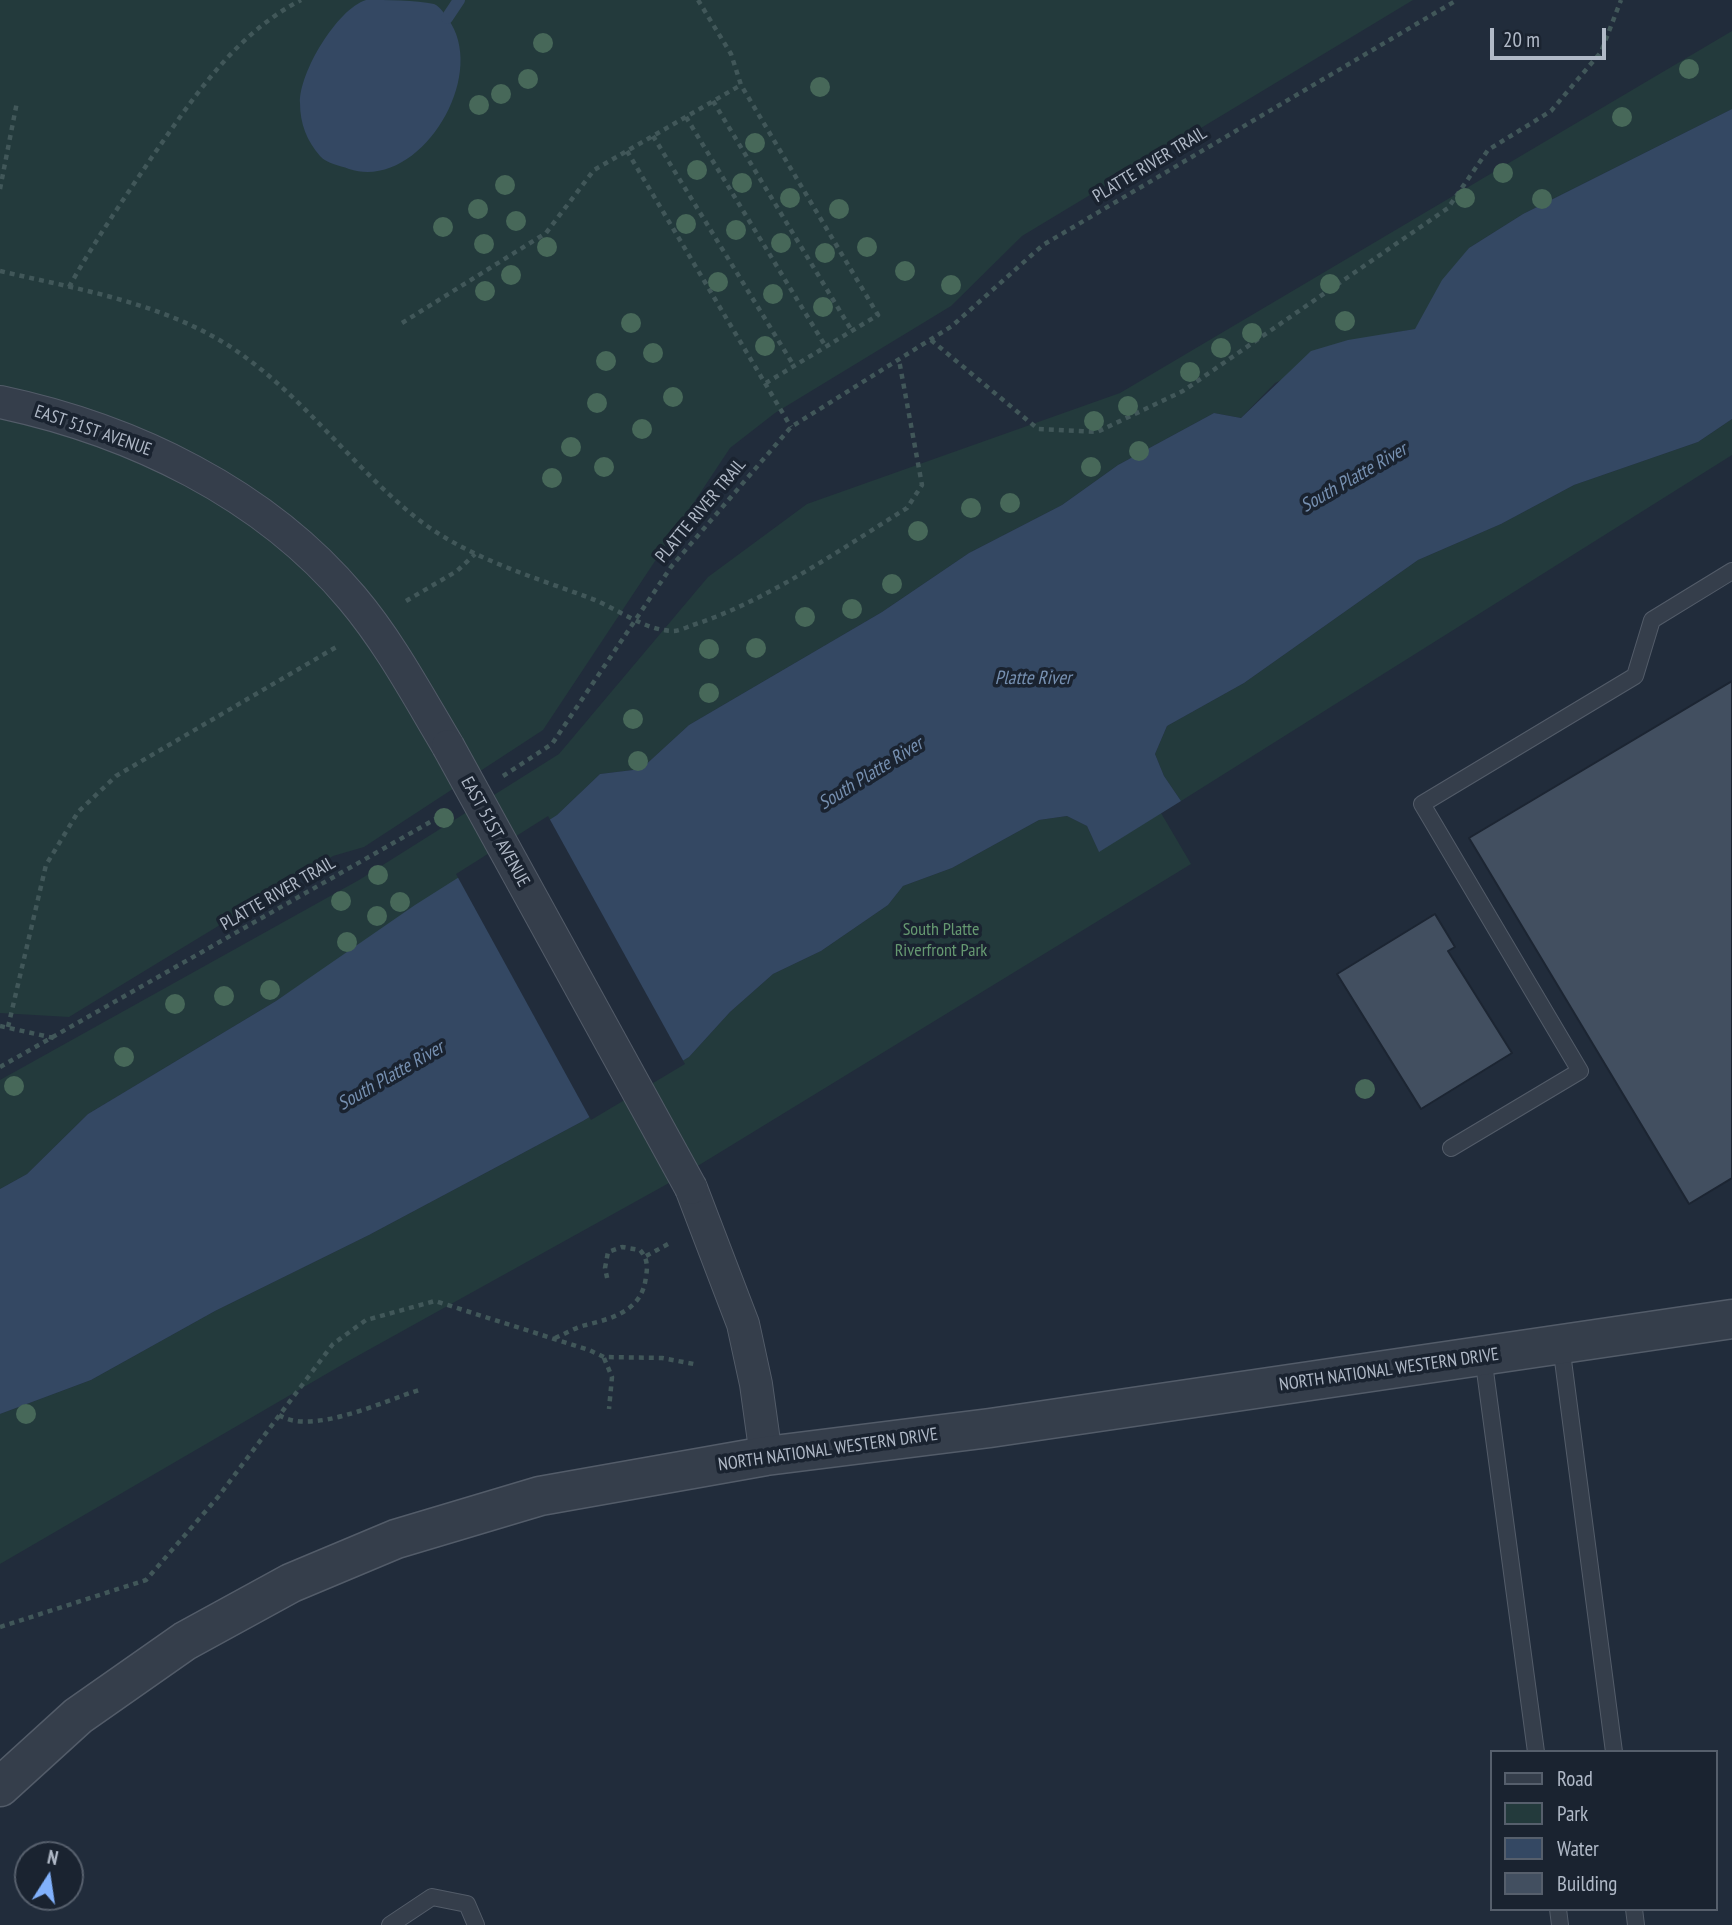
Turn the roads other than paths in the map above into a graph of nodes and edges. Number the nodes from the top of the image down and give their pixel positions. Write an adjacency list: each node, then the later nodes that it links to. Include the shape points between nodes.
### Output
1 (0, 402): 7 (street, EAST 51ST AVENUE, bridge, via 142,445 248,503 299,544 352,598 397,659 691,1188 743,1324)
2 (1732, 571): 3 (lane, via 1652,620 1635,676 1422,804 1580,1071)
3 (1451, 1148)
4 (1732, 1319): 5 (street, NORTH NATIONAL WESTERN DRIVE)
5 (1561, 1345): 6 (street, NORTH NATIONAL WESTERN DRIVE); 9 (lane)
6 (1483, 1356): 7 (street, NORTH NATIONAL WESTERN DRIVE); 8 (lane)
7 (766, 1456): 10 (street, NORTH NATIONAL WESTERN DRIVE, via 540,1496 396,1539 290,1583 185,1641 78,1716)
8 (1536, 1750)
9 (1614, 1750)
10 (0, 1787)
11 (390, 1925): 12 (lane, via 432,1897 467,1904)
12 (476, 1925)

